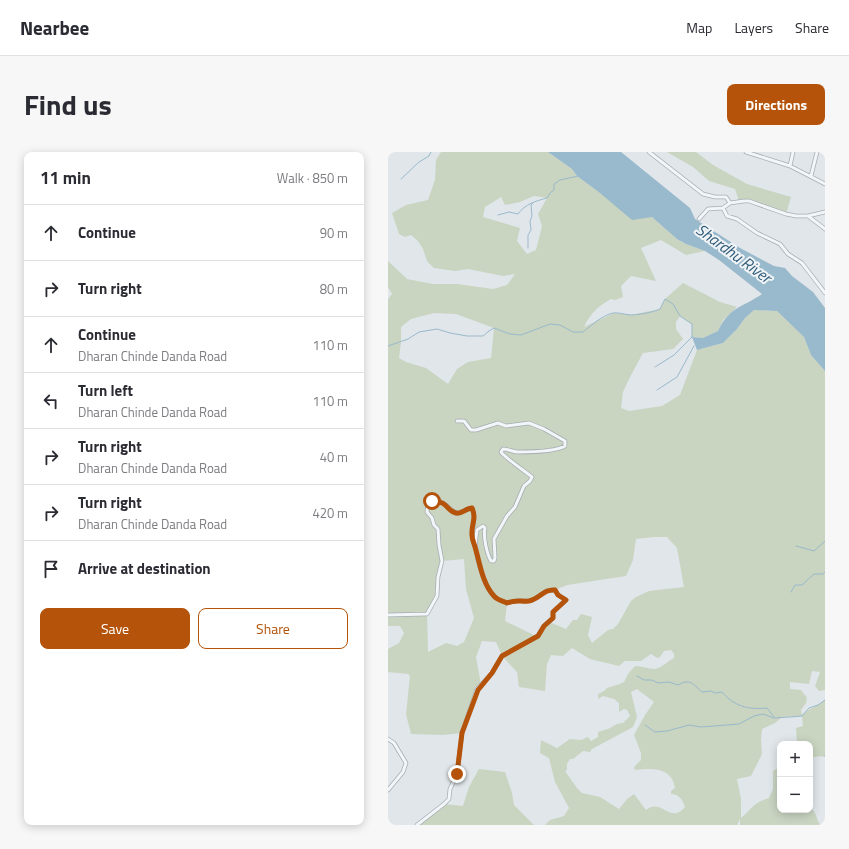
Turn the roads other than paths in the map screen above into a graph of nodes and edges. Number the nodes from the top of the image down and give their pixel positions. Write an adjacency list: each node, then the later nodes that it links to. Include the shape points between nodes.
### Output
1 (649, 152): 8 (street, via 703,194 726,197)
2 (746, 152): 5 (street)
3 (794, 152): 5 (street)
4 (817, 152): 6 (street)
5 (790, 166): 6 (street)
6 (811, 176): 7 (street)
7 (825, 184)
8 (730, 203): 9 (street); 11 (street, via 749,201 786,214)
9 (723, 208): 12 (street, via 708,208); 14 (street, via 727,216 737,219 757,233 780,244 788,254 802,263)
10 (825, 212): 11 (street)
11 (808, 216): 13 (street)
12 (699, 220)
13 (825, 229)
14 (825, 293)
15 (457, 421): 16 (street, via 464,421 471,430 498,423 506,426 529,423 565,441 565,446 561,448 537,452 503,449 503,455 532,477 524,486 515,507 494,539 494,561 491,562 489,557 483,526 477,530)
16 (475, 546): 17 (street, via 472,540 475,519 472,508 456,513 444,503 428,503 427,512 438,529 442,561 437,596 426,614); 20 (street, via 489,590 495,598 507,603 515,600 529,601 549,590 555,590 566,600 553,612 553,618 538,636 502,656 478,690 462,733 457,774 450,789 449,799)
17 (388, 615)
18 (388, 739): 19 (street, via 394,743 406,763 403,772)
19 (388, 790)
20 (417, 825)

